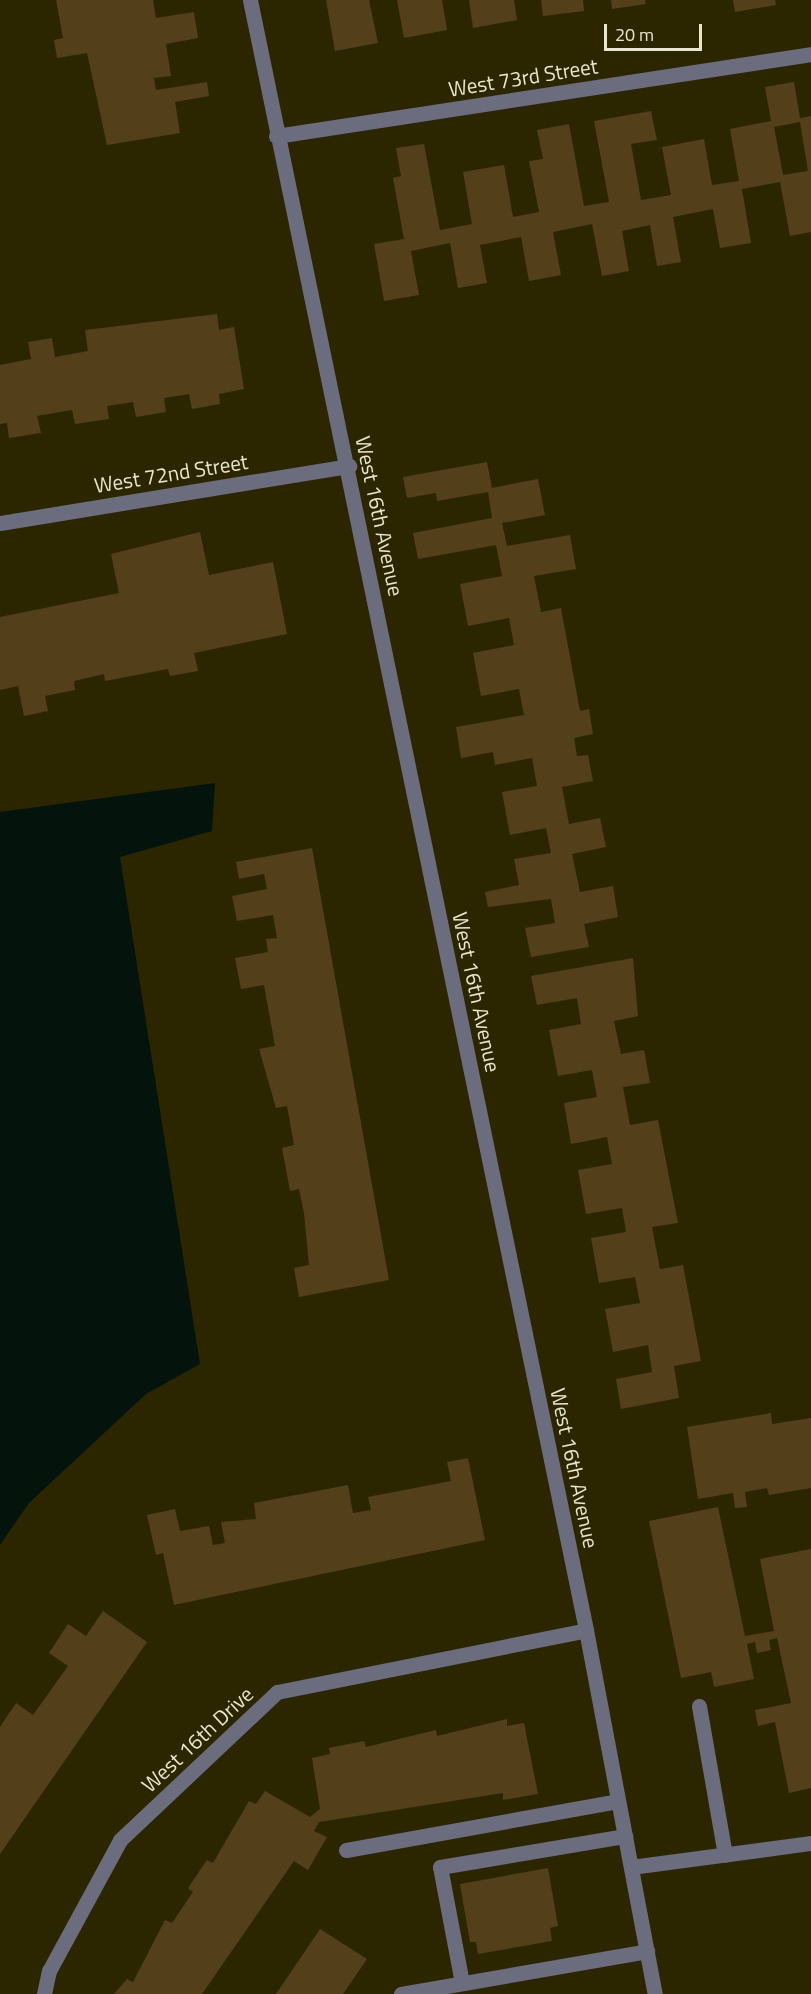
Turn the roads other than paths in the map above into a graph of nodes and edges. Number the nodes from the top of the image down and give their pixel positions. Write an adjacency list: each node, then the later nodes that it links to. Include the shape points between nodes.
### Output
1 (250, 0): 3 (street, West 16th Avenue)
2 (811, 54): 3 (street, West 73rd Street)
3 (276, 136): 4 (street, West 16th Avenue)
4 (349, 466): 5 (street, West 72nd Street); 6 (street, West 16th Avenue)
5 (0, 523)
6 (586, 1630): 8 (street, West 16th Avenue); 16 (street, West 16th Drive, via 278,1692 120,1840 49,1971)
7 (699, 1706): 12 (street)
8 (618, 1801): 9 (street, West 16th Avenue); 11 (street)
9 (625, 1836): 13 (street, West 16th Avenue); 15 (street, via 440,1867)
10 (811, 1843): 12 (street)
11 (346, 1850)
12 (725, 1855): 13 (street)
13 (631, 1868): 14 (street, West 16th Avenue)
14 (647, 1951): 15 (street); 18 (street, West 16th Avenue)
15 (462, 1983): 17 (street)
16 (44, 1994)
17 (401, 1994)
18 (655, 1994)

